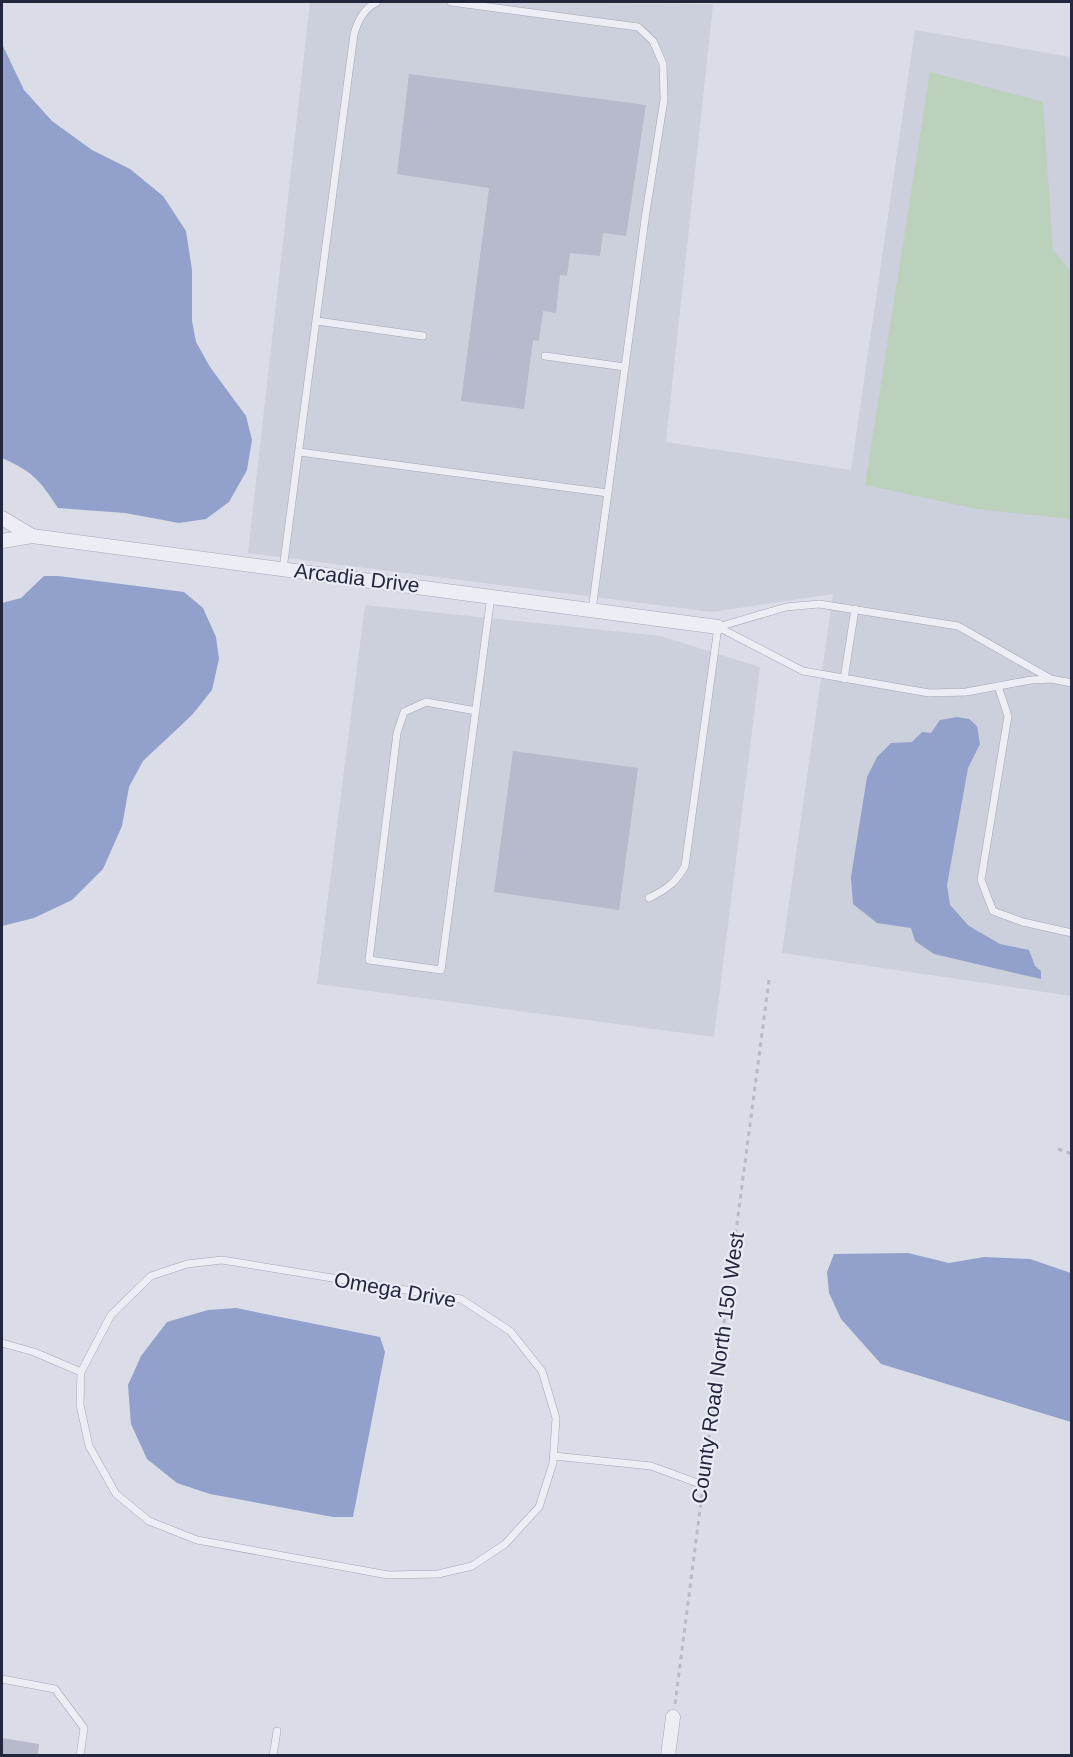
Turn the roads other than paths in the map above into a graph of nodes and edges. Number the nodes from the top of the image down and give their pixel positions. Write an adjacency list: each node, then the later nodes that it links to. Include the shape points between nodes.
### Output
1 (376, 2): 3 (lane, via 358,21 354,34)
2 (451, 2): 6 (lane, via 638,27 653,41 663,64 664,100)
3 (317, 321): 4 (lane); 7 (lane)
4 (423, 336)
5 (544, 356): 6 (lane)
6 (625, 366): 8 (lane)
7 (299, 452): 8 (lane); 12 (lane)
8 (608, 493): 15 (lane)
9 (2, 518): 10 (street, Arcadia Drive)
10 (32, 536): 11 (street); 12 (street, Arcadia Drive)
11 (2, 541)
12 (283, 569): 13 (street, Arcadia Drive)
13 (491, 596): 15 (street, Arcadia Drive); 21 (lane)
14 (855, 609): 16 (lane, via 819,604 786,607); 17 (lane); 18 (lane, via 958,626)
15 (591, 610): 16 (street, Arcadia Drive)
16 (718, 627): 17 (lane, via 803,671); 22 (lane, via 685,866 678,879)
17 (844, 679): 20 (lane, via 929,693)
18 (1051, 679): 19 (lane); 20 (lane)
19 (1071, 683)
20 (998, 686): 23 (lane, via 1008,716 981,880 993,911)
21 (476, 711): 21 (lane, via 441,970 369,960 397,733 404,712 426,702)
22 (649, 898)
23 (1071, 933)
24 (2, 1343): 25 (lane)
25 (81, 1372): 26 (lane, Omega Drive, via 111,1315 150,1276 187,1264 222,1260 461,1299 510,1331 542,1371 555,1418); 26 (lane, Omega Drive, via 80,1405 89,1446 116,1494 149,1521 197,1540 388,1575 438,1574 471,1566 505,1544 539,1507)
26 (554, 1456): 27 (lane, via 651,1466)
27 (703, 1485)
28 (2, 1679): 31 (lane, via 55,1689 84,1728)
29 (673, 1717): 33 (street)
30 (277, 1731): 32 (lane)
31 (80, 1755)
32 (273, 1755)
33 (668, 1755)

